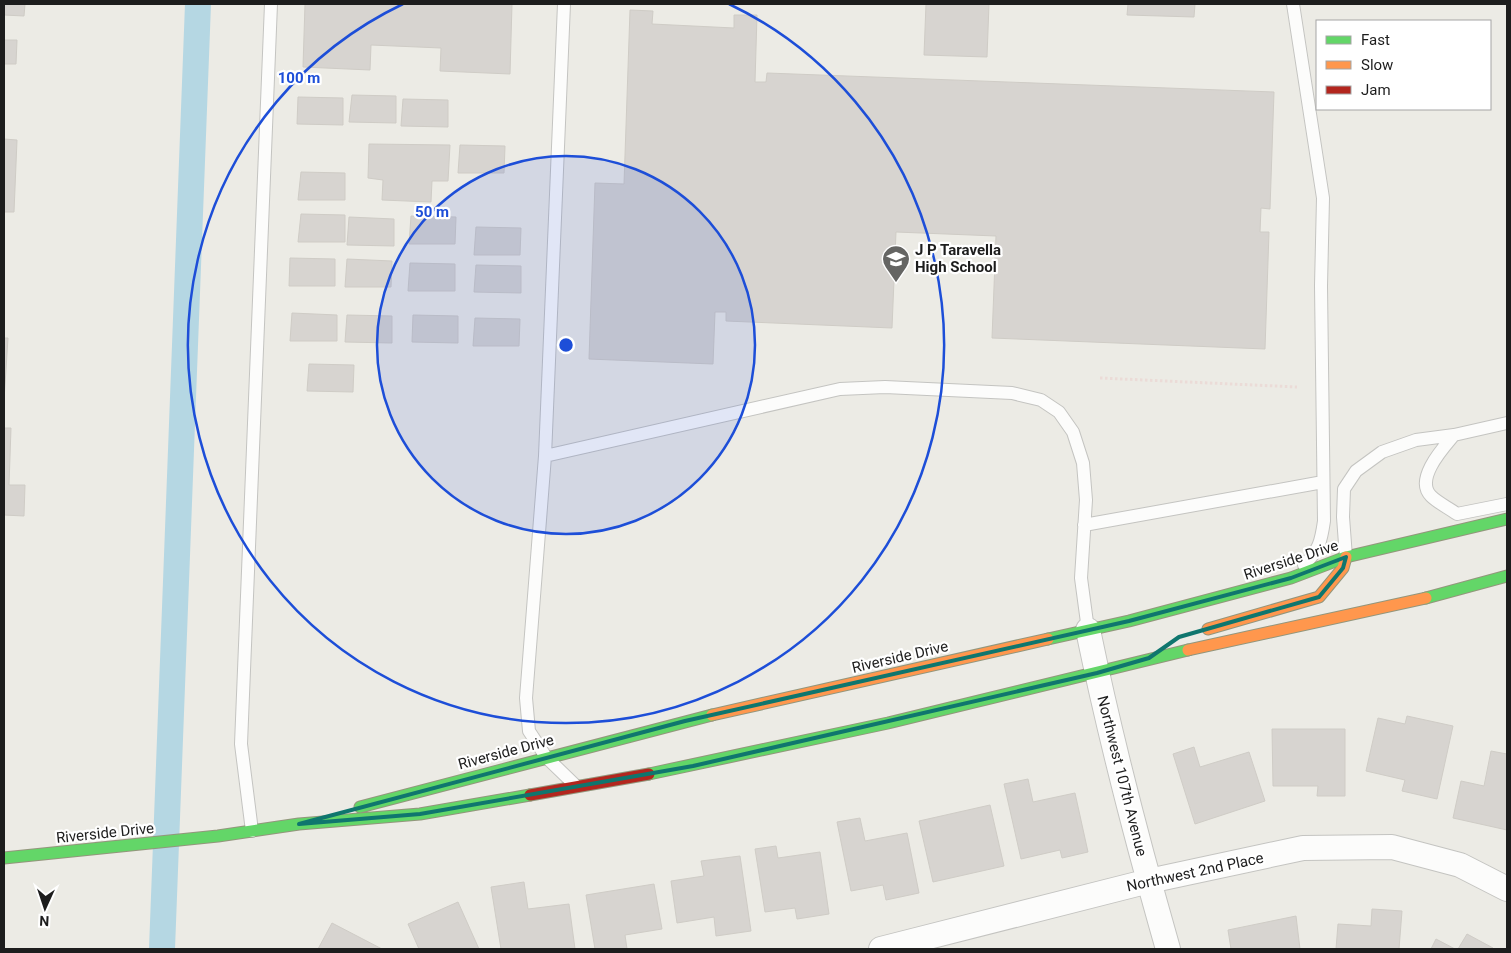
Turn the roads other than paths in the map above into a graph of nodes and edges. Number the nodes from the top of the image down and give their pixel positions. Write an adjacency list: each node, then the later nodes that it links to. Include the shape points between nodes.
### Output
1 (271, 4): 22 (lane, via 241,744)
2 (564, 4): 6 (lane)
3 (1293, 4): 7 (lane, via 1323,198)
4 (1507, 423): 5 (lane)
5 (1454, 435): 8 (lane, via 1433,461 1428,479 1429,495 1457,514); 11 (lane, via 1416,440 1382,452 1356,471 1344,490)
6 (545, 456): 10 (lane, via 840,389 884,387 1012,393 1041,400 1058,412 1073,432 1084,463); 19 (lane, via 526,698 529,731)
7 (1323, 482): 10 (lane); 13 (lane, via 1322,538 1316,553)
8 (1507, 504)
9 (1507, 519): 11 (street, Riverside Drive)
10 (1084, 525): 14 (lane, via 1081,578)
11 (1346, 557): 13 (street, Riverside Drive); 15 (street, via 1343,568 1319,597)
12 (1507, 576): 17 (street, Riverside Drive, via 1392,608)
13 (1291, 578): 14 (street, Riverside Drive)
14 (1088, 630): 18 (street, Northwest 107th Avenue); 19 (street, Riverside Drive, via 685,721)
15 (1198, 632)
16 (1172, 642): 17 (street)
17 (1149, 658): 18 (street, Riverside Drive)
18 (1097, 673): 20 (street, Riverside Drive, via 738,757); 24 (street, Northwest 107th Avenue)
19 (546, 757): 20 (lane); 21 (street, Riverside Drive)
20 (576, 786): 21 (street, Riverside Drive, via 420,814)
21 (298, 824): 22 (street, Riverside Drive)
22 (252, 832): 23 (street, Riverside Drive)
23 (4, 858)
24 (1149, 881): 25 (street, Northwest 2nd Place, via 1303,848 1392,847 1460,865); 26 (street, Northwest 2nd Place); 27 (street, Northwest 107th Avenue)
25 (1507, 888)
26 (881, 949)
27 (1168, 949)

